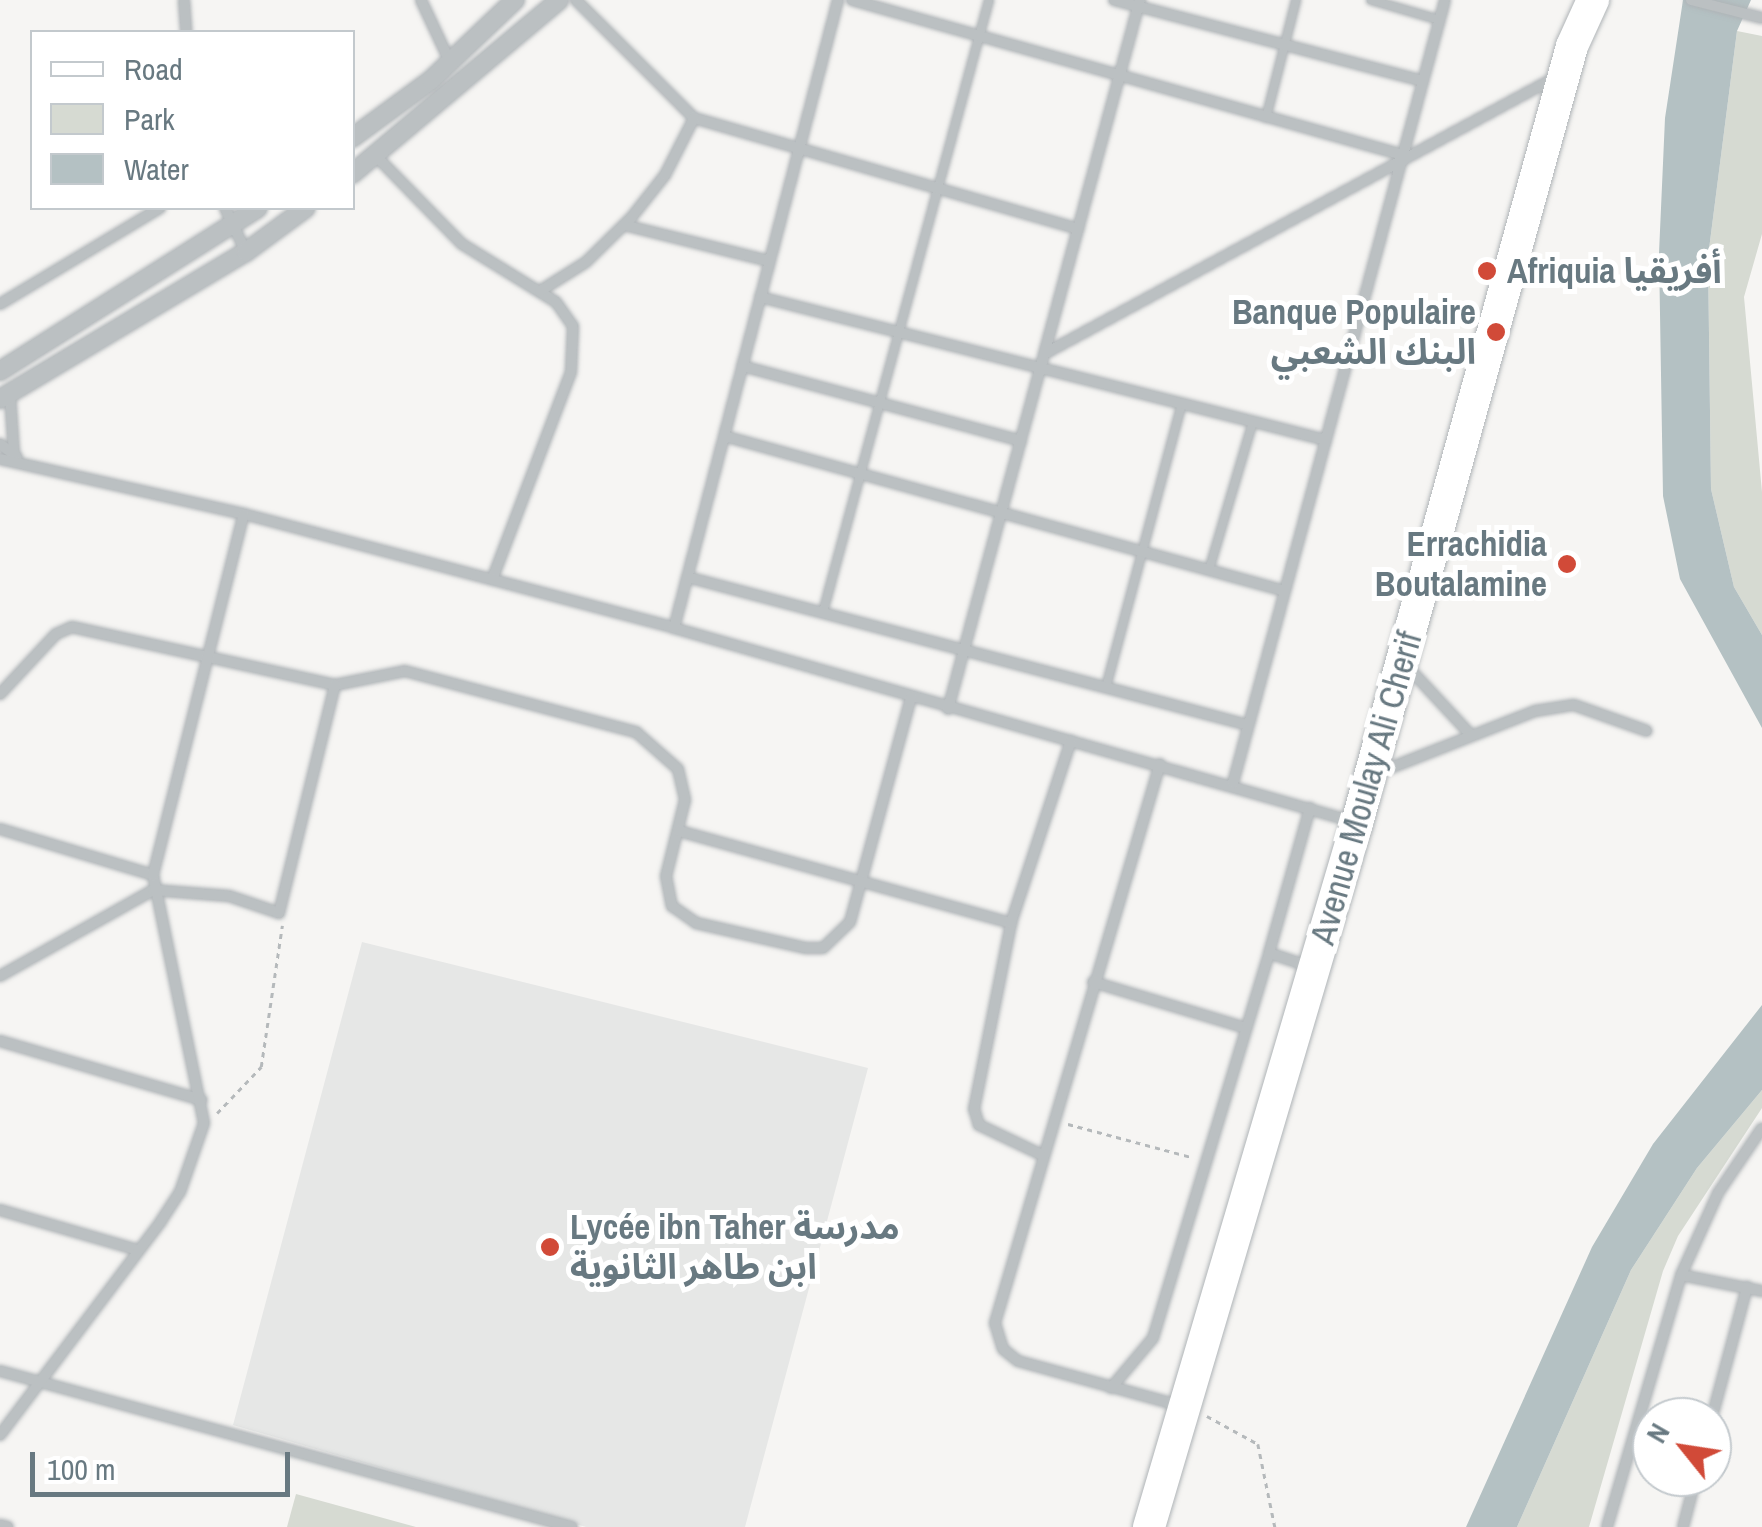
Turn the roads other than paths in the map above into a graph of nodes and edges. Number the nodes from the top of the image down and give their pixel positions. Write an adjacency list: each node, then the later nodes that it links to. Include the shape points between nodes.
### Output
1 (184, 0): 19 (street)
2 (421, 0): 23 (street)
3 (515, 0): 23 (street)
4 (559, 0): 30 (street)
5 (576, 0): 26 (street)
6 (838, 0): 29 (street)
7 (852, 0): 20 (street)
8 (989, 0): 20 (lane)
9 (1114, 0): 16 (street)
10 (1296, 0): 21 (lane)
11 (1371, 0): 18 (lane)
12 (1445, 0): 18 (street)
13 (1571, 0): 22 (main road)
14 (1593, 0): 22 (main road)
15 (1691, 0): 17 (street)
16 (1139, 4): 21 (street); 24 (street)
17 (1762, 18)
18 (1440, 20): 25 (street)
19 (186, 30)
20 (979, 36): 24 (street); 33 (lane)
21 (1284, 50): 25 (street); 27 (lane)
22 (1569, 59): 31 (street); 74 (main road, Avenue Moulay Ali Cherif)
23 (451, 63): 28 (street)
24 (1118, 79): 27 (street); 40 (street)
25 (1423, 82): 31 (street)
26 (694, 118): 29 (street); 38 (street, via 665,174)
27 (1266, 118): 31 (street)
28 (355, 136)
29 (798, 152): 33 (street); 42 (street)
30 (376, 156): 32 (street); 43 (street, via 462,244)
31 (1402, 160): 47 (street); 56 (street)
32 (355, 172)
33 (937, 190): 40 (street); 46 (lane)
34 (157, 210): 45 (street)
35 (226, 210): 39 (street)
36 (255, 210): 39 (street)
37 (303, 210): 41 (street)
38 (624, 225): 42 (street); 43 (street, via 586,262)
39 (233, 226): 41 (street); 50 (street)
40 (1078, 229): 47 (street)
41 (246, 252): 51 (street)
42 (770, 261): 44 (street)
43 (540, 291): 68 (street, via 573,326 571,372)
44 (760, 297): 46 (street); 48 (street)
45 (0, 304)
46 (898, 335): 49 (street); 52 (lane)
47 (1044, 354): 49 (street)
48 (742, 366): 52 (street); 55 (street)
49 (1040, 368): 53 (street); 57 (street)
50 (0, 371)
51 (5, 397): 59 (street)
52 (880, 402): 57 (street); 62 (lane)
53 (1182, 403): 54 (street); 65 (lane)
54 (1253, 421): 56 (street); 66 (lane)
55 (724, 436): 62 (street); 67 (street)
56 (1326, 440): 69 (street)
57 (1021, 441): 63 (street)
58 (0, 444): 59 (street)
59 (14, 454): 61 (street)
60 (0, 459): 61 (street)
61 (25, 464): 64 (street)
62 (860, 474): 63 (street); 70 (lane)
63 (1002, 510): 65 (street); 72 (street)
64 (244, 514): 68 (street); 73 (street)
65 (1143, 551): 66 (street); 76 (lane)
66 (1208, 570): 69 (street)
67 (687, 576): 70 (street); 71 (street)
68 (492, 580): 71 (street)
69 (1285, 592): 80 (street)
70 (823, 612): 72 (street)
71 (674, 628): 78 (street)
72 (964, 650): 76 (street); 79 (street)
73 (206, 656): 75 (street); 77 (street, via 72,628 56,634); 91 (street)
74 (1403, 661): 82 (street); 85 (main road, Avenue Moulay Ali Cherif)
75 (335, 685): 90 (street, via 406,671 636,732 678,769 685,800); 93 (street, via 279,913 229,896)
76 (1106, 688): 80 (street)
77 (0, 694)
78 (911, 698): 79 (street); 92 (street)
79 (948, 709): 83 (street)
80 (1248, 725): 86 (street)
81 (1647, 730): 82 (street, via 1574,705)
82 (1470, 734): 85 (street)
83 (1071, 740): 84 (street); 94 (street)
84 (1160, 764): 86 (street); 98 (street)
85 (1368, 778): 88 (main road, Avenue Moulay Ali Cherif)
86 (1233, 783): 87 (street)
87 (1310, 808): 88 (street); 95 (street)
88 (1357, 823): 96 (main road, Avenue Moulay Ali Cherif)
89 (0, 829): 91 (street)
90 (679, 830): 92 (street); 92 (street, via 666,876 672,906 696,923 823,948 850,922)
91 (153, 875): 93 (street)
92 (862, 883): 94 (street)
93 (153, 890): 97 (street); 101 (street)
94 (1011, 922): 103 (street, via 974,1109 979,1125)
95 (1269, 953): 96 (street); 99 (street)
96 (1314, 968): 113 (main road, Avenue Moulay Ali Cherif)
97 (0, 976)
98 (1093, 982): 99 (street); 103 (street)
99 (1246, 1028): 111 (street, via 1153,1338)
100 (0, 1041): 101 (street)
101 (202, 1100): 105 (street, via 204,1122 180,1192)
102 (1762, 1128): 106 (street, via 1718,1193)
103 (1040, 1154): 111 (street, via 995,1323 1004,1349 1018,1362)
104 (0, 1210): 105 (street)
105 (138, 1250): 110 (street)
106 (1682, 1274): 107 (street); 120 (street)
107 (1747, 1287): 108 (street); 112 (street)
108 (1762, 1291)
109 (0, 1372): 110 (street)
110 (38, 1382): 114 (street); 118 (street)
111 (1111, 1388): 113 (street)
112 (1718, 1397)
113 (1184, 1407): 119 (main road, Avenue Moulay Ali Cherif)
114 (0, 1435)
115 (1691, 1497): 121 (street)
116 (0, 1524): 117 (street)
117 (8, 1527)
118 (572, 1527)
119 (1149, 1527)
120 (1606, 1527)
121 (1683, 1527)

